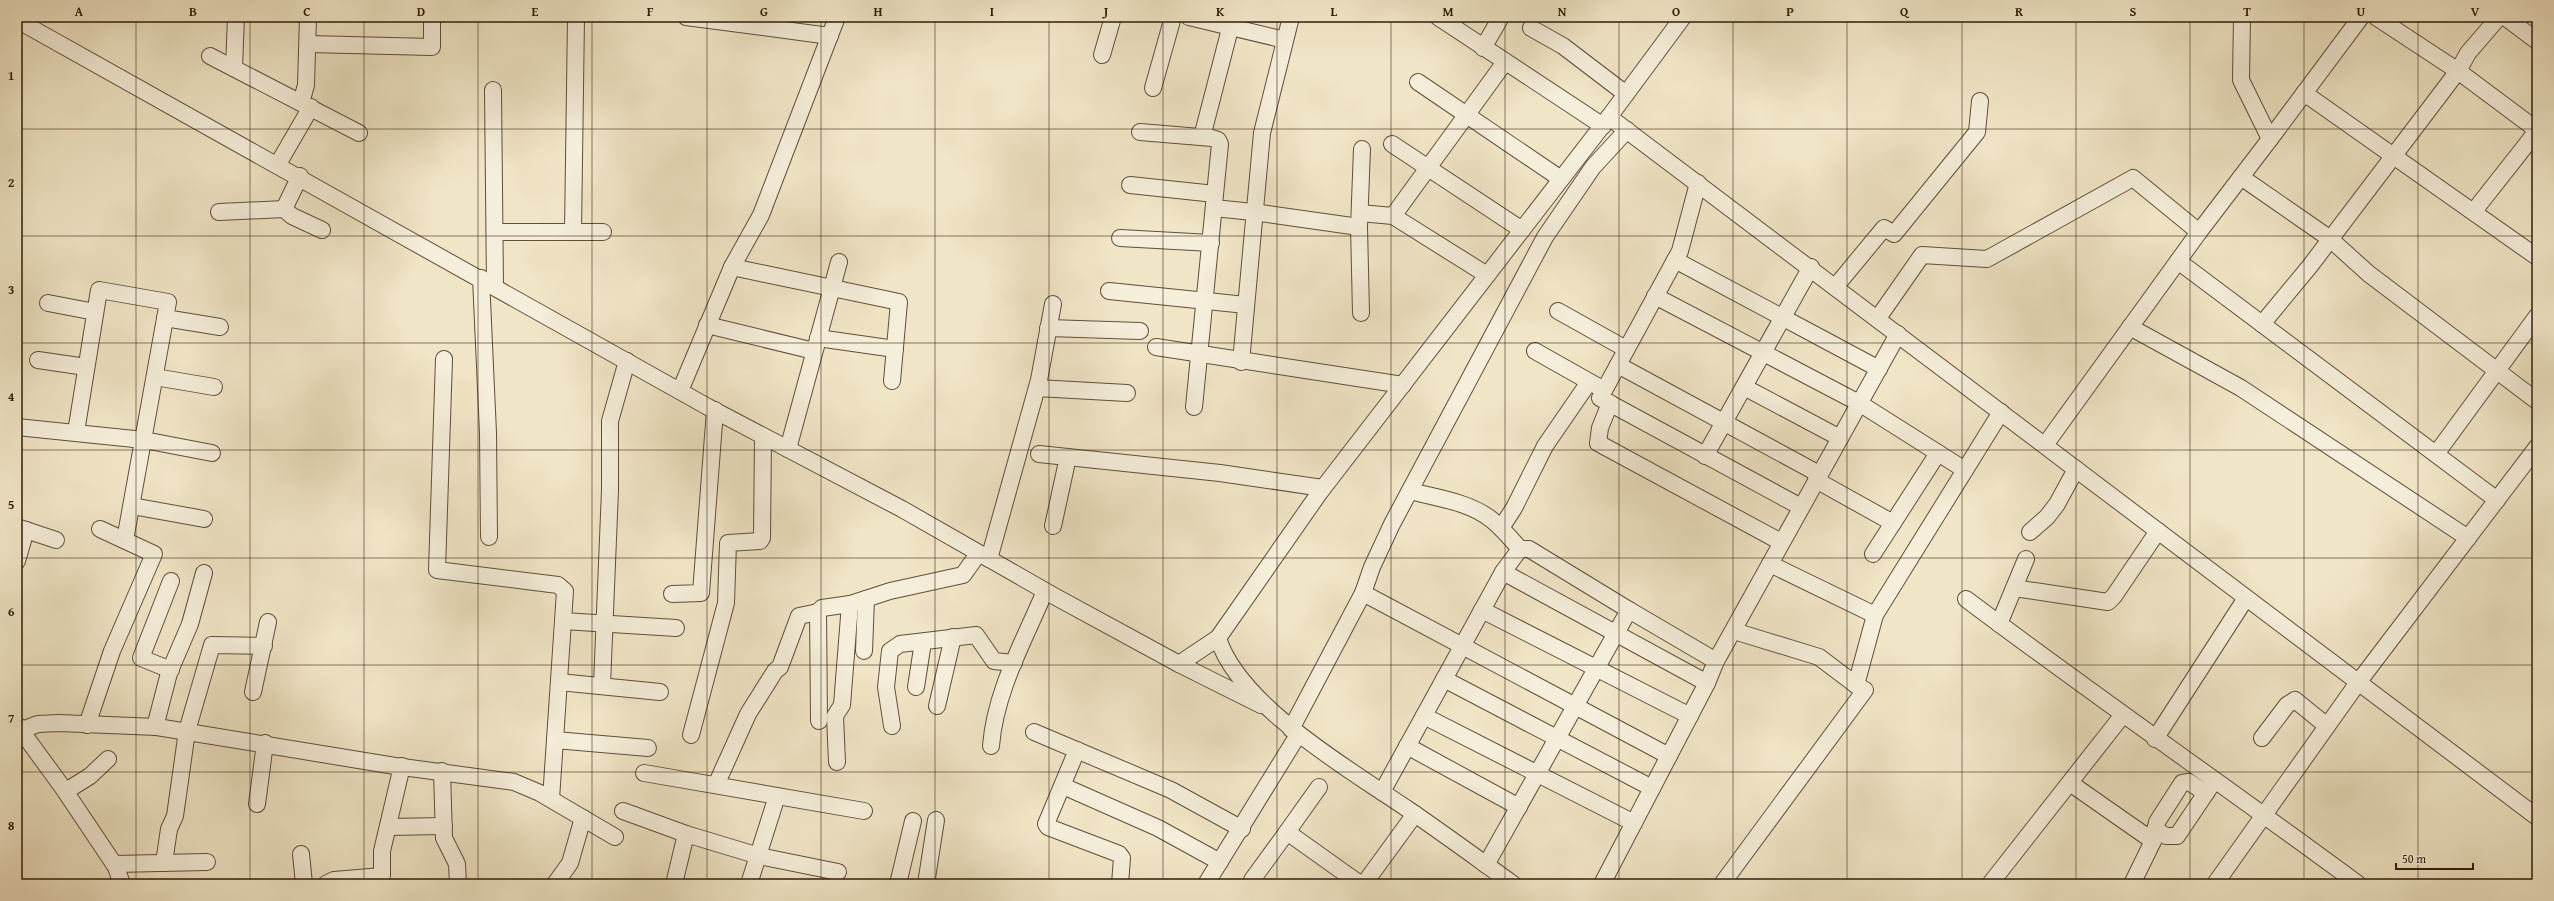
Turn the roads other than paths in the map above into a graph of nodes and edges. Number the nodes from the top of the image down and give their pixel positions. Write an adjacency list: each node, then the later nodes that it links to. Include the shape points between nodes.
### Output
1 (236, 17): 30 (street)
2 (308, 17): 25 (street)
3 (432, 17): 25 (street, via 432,47)
4 (576, 17): 67 (street)
5 (686, 17): 22 (street)
6 (837, 17): 22 (street)
7 (1113, 17): 27 (street)
8 (1173, 17): 33 (street)
9 (1190, 17): 20 (street)
10 (1291, 17): 23 (street)
11 (1438, 17): 26 (street)
12 (1501, 17): 26 (street)
13 (1683, 17): 36 (street)
14 (2242, 17): 46 (street, via 2242,80)
15 (2361, 17): 35 (street)
16 (2376, 17): 31 (street)
17 (2499, 17): 31 (street, via 2468,53)
18 (2505, 17): 24 (street)
19 (17, 20): 50 (street)
20 (1232, 23): 23 (street); 45 (street)
21 (1530, 28): 36 (street, via 1563,46)
22 (830, 36): 77 (street, via 761,215)
23 (1285, 40): 61 (street, via 1262,133)
24 (2537, 41)
25 (308, 44): 38 (street)
26 (1483, 48): 29 (street)
27 (1102, 55)
28 (210, 56): 30 (street)
29 (1504, 62): 39 (street); 40 (street)
30 (234, 68): 38 (street)
31 (2458, 71): 42 (street); 49 (street)
32 (1418, 82): 39 (street)
33 (1153, 88)
34 (493, 90): 66 (street)
35 (2304, 93): 46 (street); 49 (street)
36 (1626, 94): 40 (street)
37 (1980, 101): 81 (street, via 1977,132 1894,234 1884,228)
38 (305, 105): 44 (street); 50 (street)
39 (1466, 115): 51 (street); 54 (street)
40 (1606, 121): 41 (street); 54 (street)
41 (1627, 130): 55 (street); 153 (street, via 1593,168 1545,237)
42 (2537, 130): 59 (street)
43 (1140, 132): 45 (street)
44 (359, 133)
45 (1202, 137): 57 (street, via 1218,140 1220,144)
46 (2270, 139): 53 (street)
47 (1392, 144): 51 (street)
48 (1362, 149): 63 (street)
49 (2394, 156): 59 (street); 71 (street)
50 (275, 162): 52 (street)
51 (1428, 168): 62 (street); 65 (street)
52 (300, 176): 58 (street); 80 (street)
53 (2241, 177): 69 (street); 71 (street)
54 (1561, 179): 65 (street)
55 (1698, 184): 74 (street, via 1680,251); 78 (street)
56 (1130, 186): 57 (street)
57 (1215, 201): 61 (street); 72 (street)
58 (284, 209): 60 (street); 64 (street, via 292,216)
59 (2474, 211): 73 (street)
60 (219, 212)
61 (1253, 212): 63 (street); 89 (street)
62 (1393, 216): 63 (street); 79 (street)
63 (1359, 220): 92 (street)
64 (322, 230)
65 (1522, 230): 79 (street)
66 (495, 232): 67 (street); 82 (street)
67 (572, 232): 68 (street)
68 (603, 232)
69 (2199, 232): 75 (street); 96 (street, via 2133,178 1987,259 1922,255)
70 (1120, 238): 72 (street)
71 (2329, 238): 97 (street); 118 (street, via 2369,274)
72 (1211, 243): 86 (street)
73 (2537, 257)
74 (1675, 260): 85 (street); 93 (street)
75 (2178, 261): 97 (street); 99 (street)
76 (839, 262): 83 (street)
77 (732, 267): 83 (street); 98 (street)
78 (1811, 267): 81 (street); 93 (street)
79 (1487, 275): 122 (street)
80 (481, 278): 82 (street); 165 (street, via 488,433)
81 (1836, 286): 96 (street)
82 (495, 287): 113 (street)
83 (831, 289): 104 (street); 106 (street, via 899,302)
84 (1109, 291): 86 (street)
85 (1655, 296): 107 (street); 109 (street)
86 (1206, 301): 89 (street); 110 (street)
87 (48, 303): 91 (street)
88 (1053, 304): 101 (street)
89 (1246, 305): 114 (street)
90 (1558, 311): 107 (street)
91 (95, 312): 95 (street, via 99,290 168,302); 116 (street)
92 (1360, 313)
93 (1783, 316): 109 (street); 117 (street)
94 (2537, 316): 118 (street)
95 (165, 318): 100 (street); 119 (street)
96 (1878, 318): 103 (street)
97 (2262, 324): 146 (street)
98 (707, 325): 104 (street); 126 (street)
99 (2130, 327): 140 (street); 166 (street, via 2241,388)
100 (220, 328)
101 (1048, 328): 102 (street); 125 (street)
102 (1140, 331)
103 (1898, 334): 117 (street); 133 (street)
104 (816, 344): 106 (street); 142 (street)
105 (1156, 347): 110 (street)
106 (895, 349): 120 (street)
107 (1626, 349): 115 (street)
108 (1536, 351): 121 (street)
109 (1763, 352): 124 (street); 130 (street)
110 (1201, 356): 114 (street); 131 (street)
111 (444, 359): 191 (street, via 437,570 558,585 565,591)
112 (38, 360): 116 (street)
113 (627, 361): 126 (street); 193 (street, via 610,421)
114 (1241, 362): 122 (street)
115 (1618, 365): 128 (street); 134 (street)
116 (86, 367): 136 (street)
117 (1878, 369): 130 (street)
118 (2498, 371): 129 (street); 146 (street)
119 (155, 377): 123 (street); 139 (street)
120 (892, 381)
121 (1590, 382): 128 (street); 161 (street, via 1545,446)
122 (1403, 385): 152 (street)
123 (214, 387)
124 (1744, 387): 134 (street); 138 (street)
125 (1037, 388): 127 (street); 172 (street)
126 (680, 391): 132 (street)
127 (1128, 393)
128 (1607, 397): 147 (street); 169 (street, via 1598,442)
129 (2537, 401)
130 (1859, 403): 138 (street); 144 (street)
131 (1194, 407)
132 (715, 410): 137 (street); 182 (street, via 701,593)
133 (2001, 412): 140 (street); 150 (street)
134 (1724, 422): 147 (street); 151 (street)
135 (17, 427): 136 (street)
136 (76, 432): 139 (street)
137 (763, 436): 142 (street); 233 (street, via 762,538 760,541 728,543 726,602)
138 (1840, 438): 151 (street)
139 (144, 440): 143 (street); 155 (street)
140 (2045, 445): 149 (street)
141 (2537, 447): 154 (street)
142 (788, 449): 172 (street)
143 (212, 452)
144 (1938, 453): 150 (street); 158 (street)
145 (1039, 454): 148 (street)
146 (2436, 454): 154 (street)
147 (1705, 456): 156 (street)
148 (1068, 457): 152 (street, via 1220,473); 159 (street)
149 (2076, 469): 163 (street); 164 (street, via 2057,504)
150 (1964, 470): 190 (street)
151 (1818, 477): 156 (street); 158 (street)
152 (1323, 488): 199 (street)
153 (1410, 491): 161 (street, via 1470,507 1492,519); 181 (street, via 1378,554)
154 (2497, 500): 166 (street)
155 (132, 506): 157 (street); 168 (street)
156 (1801, 507): 169 (street)
157 (204, 519)
158 (1893, 523): 171 (street)
159 (1053, 526)
160 (22, 528): 167 (street); 174 (street)
161 (1501, 528): 170 (street)
162 (100, 529): 168 (street)
163 (2158, 531): 179 (street, via 2108,602); 183 (street)
164 (2030, 532)
165 (489, 537)
166 (2468, 538): 212 (street)
167 (56, 540)
168 (125, 540): 225 (street, via 154,554 112,651)
169 (1781, 542): 175 (street)
170 (1520, 549): 177 (street); 188 (street, via 1529,549)
171 (1873, 554)
172 (984, 557): 180 (street); 184 (street, via 963,574)
173 (2026, 559): 179 (street)
174 (17, 561)
175 (1770, 564): 190 (street); 196 (street)
176 (204, 572): 208 (street, via 190,624)
177 (1503, 572): 187 (street); 197 (street)
178 (171, 581): 208 (street, via 141,658)
179 (2014, 588): 194 (street)
180 (1045, 591): 205 (street); 206 (street)
181 (1364, 593): 202 (street); 232 (street)
182 (672, 594)
183 (2246, 598): 212 (street); 236 (street)
184 (866, 599): 186 (street); 203 (street)
185 (1966, 599): 194 (street)
186 (850, 604): 189 (street, via 822,608); 245 (street, via 842,705 835,716)
187 (1482, 610): 202 (street); 207 (street)
188 (1629, 610): 197 (street); 204 (street)
189 (818, 612): 224 (street); 251 (street, via 799,616 780,666 748,714)
190 (1875, 615): 214 (street)
191 (563, 621): 193 (street); 210 (street)
192 (268, 622): 201 (street)
193 (606, 623): 195 (street); 213 (street)
194 (1999, 624): 223 (street)
195 (676, 628)
196 (1734, 631): 204 (street); 214 (street, via 1819,657)
197 (1616, 634): 207 (street); 211 (street)
198 (953, 637): 200 (street); 205 (street, via 976,635 994,661); 218 (street)
199 (1218, 638): 206 (street); 220 (street, via 1221,649 1243,680)
200 (923, 642): 215 (street); 226 (street, via 900,644 890,651 886,687)
201 (264, 646): 216 (street); 230 (street, via 212,645)
202 (1462, 647): 209 (street); 219 (street)
203 (864, 651)
204 (1716, 661): 211 (street)
205 (1014, 663): 239 (street, via 999,704)
206 (1179, 664): 220 (street)
207 (1596, 668): 219 (street); 222 (street)
208 (171, 670): 228 (street)
209 (1444, 680): 221 (street); 235 (street)
210 (559, 682): 213 (street); 237 (street)
211 (1707, 683): 222 (street)
212 (2358, 684): 227 (street); 266 (street)
213 (602, 685): 217 (street)
214 (1856, 685): 302 (street, via 1865,690)
215 (916, 687)
216 (253, 692)
217 (660, 692)
218 (937, 706)
219 (1575, 707): 235 (street); 243 (street)
220 (1271, 710): 232 (street)
221 (1424, 716): 240 (street); 249 (street)
222 (1690, 716): 243 (street)
223 (2122, 716): 236 (street); 250 (street)
224 (819, 721)
225 (87, 724): 228 (street); 229 (street, via 38,724)
226 (892, 726)
227 (2327, 726): 234 (street, via 2295,700 2287,705); 265 (street)
228 (155, 727): 230 (street)
229 (20, 728): 256 (street)
230 (187, 731): 238 (street); 282 (street)
231 (1034, 732): 242 (street)
232 (1295, 732): 257 (street); 273 (street)
233 (691, 735)
234 (2262, 738)
235 (1557, 739): 249 (street); 255 (street)
236 (2155, 739): 253 (street)
237 (555, 740): 241 (street); 259 (street)
238 (265, 744): 246 (street); 260 (street)
239 (991, 746)
240 (1407, 746): 257 (street); 261 (street)
241 (648, 748)
242 (1077, 750): 252 (street); 273 (street, via 1171,790)
243 (1669, 756): 255 (street)
244 (108, 759): 256 (street, via 90,776)
245 (837, 762)
246 (402, 766): 247 (street); 272 (street)
247 (442, 771): 259 (street, via 514,782); 271 (street)
248 (644, 773): 251 (street)
249 (1538, 774): 261 (street); 270 (street)
250 (2070, 783): 276 (street); 303 (street)
251 (716, 786): 258 (street)
252 (1062, 786): 281 (street, via 1158,828); 295 (street, via 1047,821 1048,827 1119,854 1122,858)
253 (2210, 786): 265 (street); 276 (street, via 2178,836); 276 (street, via 2182,783 2161,814)
254 (1320, 787): 274 (street)
255 (1652, 788): 270 (street)
256 (66, 791): 283 (street)
257 (1382, 792): 264 (street)
258 (777, 796): 263 (street); 279 (street)
259 (551, 799): 267 (street)
260 (257, 804)
261 (1519, 808): 284 (street)
262 (623, 811): 275 (street)
263 (864, 811)
264 (1415, 814): 284 (street); 299 (street)
265 (2265, 816): 305 (street); 306 (street)
266 (2537, 817)
267 (583, 818): 277 (street); 290 (street, via 570,863)
268 (936, 820): 294 (street)
269 (914, 821): 293 (street)
270 (1634, 823): 301 (street)
271 (444, 826): 272 (street); 289 (street, via 446,843 457,864)
272 (388, 827): 288 (street, via 382,851 382,876 334,880)
273 (1242, 829): 281 (street)
274 (1287, 832): 297 (street, via 1252,880); 298 (street)
275 (686, 834): 279 (street); 291 (street)
276 (2154, 835): 304 (street)
277 (615, 837)
278 (301, 854): 287 (street)
279 (759, 856): 285 (street); 292 (street)
280 (207, 862): 282 (street)
281 (1220, 862): 296 (street)
282 (164, 863): 283 (street)
283 (114, 864): 286 (street)
284 (1486, 865): 300 (street)
285 (838, 872)
286 (122, 884)
287 (304, 884)
288 (326, 884)
289 (458, 884)
290 (555, 884)
291 (674, 884)
292 (749, 884)
293 (898, 884)
294 (926, 884)
295 (1120, 884)
296 (1206, 884)
297 (1257, 884)
298 (1360, 884)
299 (1364, 884)
300 (1513, 884)
301 (1602, 884)
302 (1722, 884)
303 (1990, 884)
304 (2132, 884)
305 (2215, 884)
306 (2358, 884)

